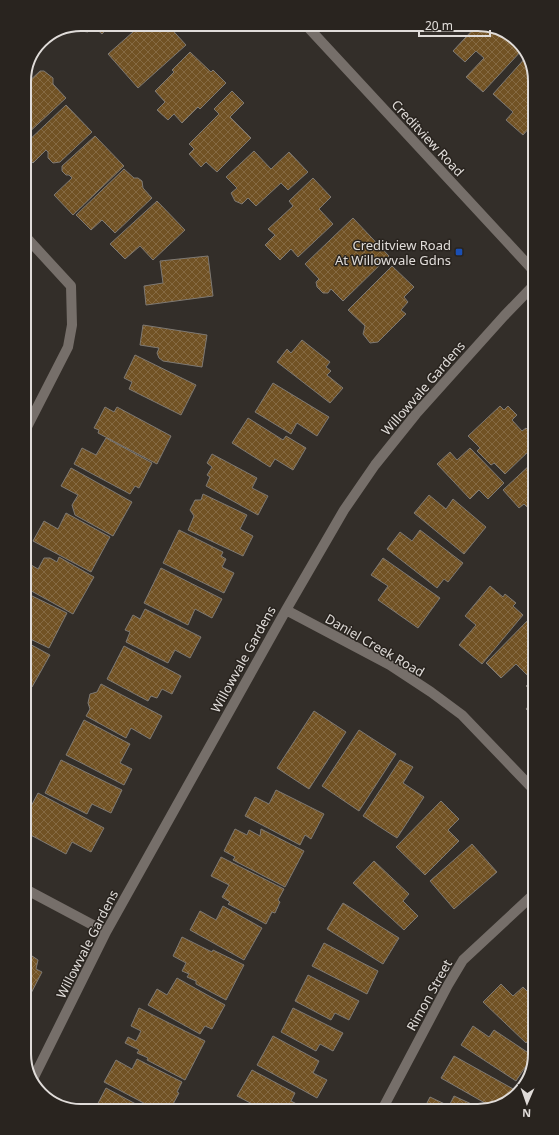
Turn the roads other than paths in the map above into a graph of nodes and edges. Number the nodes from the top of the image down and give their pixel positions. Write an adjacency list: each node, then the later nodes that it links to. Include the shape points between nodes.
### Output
1 (311, 31): 3 (street, Creditview Road)
2 (31, 243): 5 (street, via 71,286 72,325 68,347)
3 (528, 265)
4 (528, 292): 6 (street, Willowvale Gardens, via 427,402 375,465 344,510)
5 (31, 419)
6 (286, 610): 7 (street, Daniel Creek Road, via 390,665 431,692 462,715); 10 (street, Willowvale Gardens)
7 (528, 784)
8 (31, 892): 10 (street)
9 (528, 900): 12 (street, Rimon Street, via 463,960)
10 (106, 932): 11 (street, Willowvale Gardens)
11 (35, 1074)
12 (384, 1104)

